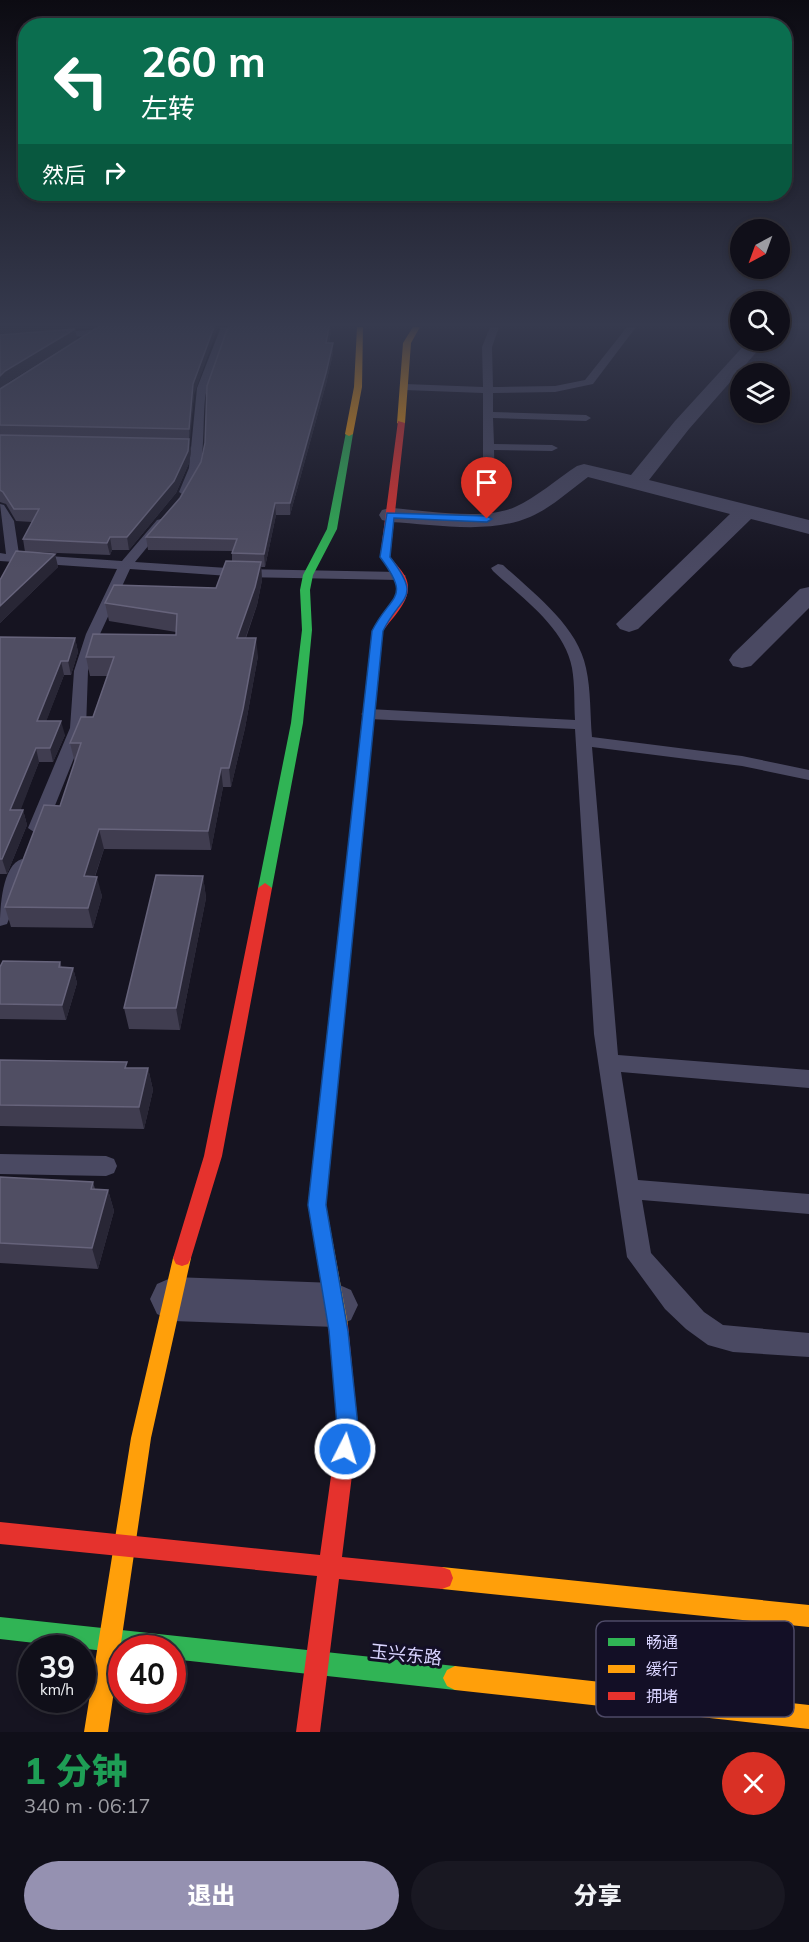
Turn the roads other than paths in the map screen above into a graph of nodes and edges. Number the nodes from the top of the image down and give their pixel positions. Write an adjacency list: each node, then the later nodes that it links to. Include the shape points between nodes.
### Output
1 (200, 408): 17 (lane, via 193,446 195,472 172,508)
2 (354, 408): 19 (street, via 332,529)
3 (403, 408): 14 (street)
4 (489, 408): 6 (lane)
5 (697, 408): 10 (street)
6 (489, 416): 7 (lane); 8 (lane)
7 (586, 418)
8 (489, 447): 9 (lane); 11 (lane)
9 (552, 448)
10 (636, 483): 13 (street); 14 (street, via 584,470 523,512 508,517)
11 (489, 487)
12 (0, 508): 16 (lane, via 8,521)
13 (746, 511): 15 (street); 22 (street)
14 (390, 515): 20 (street, via 385,557)
15 (809, 527)
16 (7, 558): 17 (lane)
17 (125, 566): 19 (lane); 27 (lane, via 86,653 81,671 78,728)
18 (498, 568): 25 (lane, via 551,618 570,644 579,667)
19 (308, 574): 20 (lane); 34 (street, via 304,607 307,630 297,723 213,1156)
20 (399, 576): 24 (street, via 402,597 378,631)
21 (809, 594): 23 (street)
22 (629, 624)
23 (742, 660)
24 (369, 714): 25 (lane); 35 (street, via 317,1205)
25 (583, 733): 26 (lane); 28 (lane)
26 (809, 775)
27 (0, 919)
28 (609, 1063): 29 (lane); 32 (lane)
29 (809, 1079)
30 (0, 1164): 31 (lane)
31 (106, 1166)
32 (628, 1189): 33 (lane); 36 (lane, via 639,1257 684,1310 718,1337)
33 (809, 1204)
34 (173, 1299): 35 (street); 38 (street, via 141,1438)
35 (335, 1305): 39 (street, via 348,1426)
36 (809, 1346)
37 (0, 1533): 38 (street)
38 (124, 1546): 39 (street); 42 (street)
39 (330, 1567): 40 (street); 46 (street)
40 (809, 1616)
41 (0, 1628): 43 (street, 玉兴东路)
42 (111, 1635)
43 (108, 1641)
44 (186, 1649): 46 (street, 玉兴东路)
45 (108, 1654): 50 (street)
46 (318, 1663): 47 (street, 玉兴东路); 51 (street)
47 (596, 1694)
48 (794, 1715): 49 (street, 玉兴东路)
49 (809, 1717)
50 (96, 1732)
51 (308, 1732)

